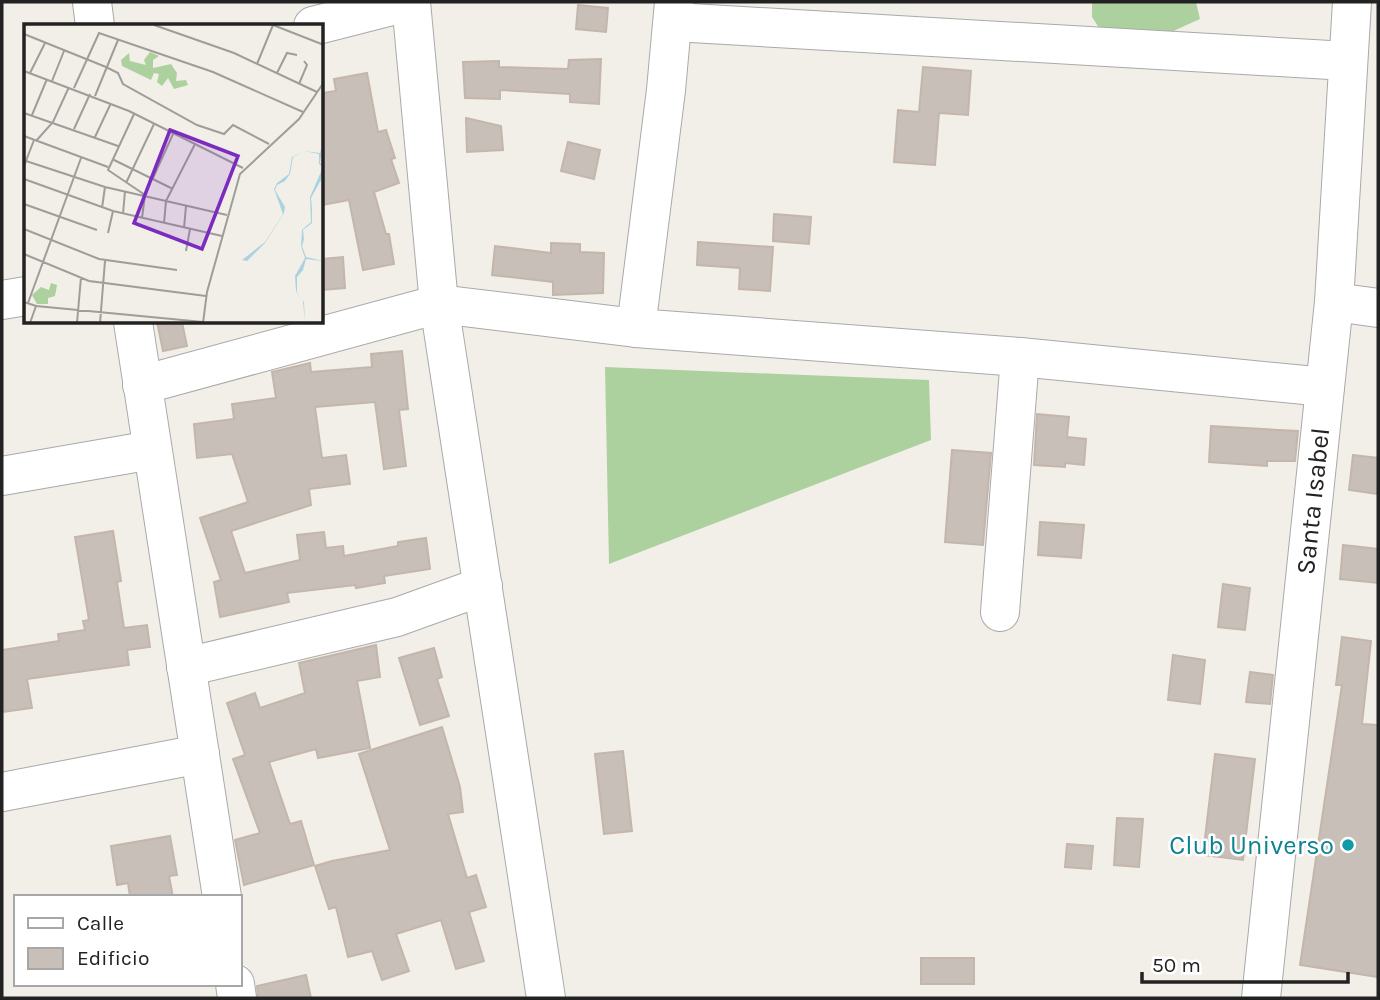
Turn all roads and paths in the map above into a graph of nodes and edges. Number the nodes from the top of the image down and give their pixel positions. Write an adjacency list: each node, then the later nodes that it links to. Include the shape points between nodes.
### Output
1 (92, 2): 5 (street)
2 (409, 2): 6 (street); 11 (street)
3 (1352, 2): 7 (street, Santa Isabel)
4 (674, 12): 7 (street); 14 (street)
5 (95, 24)
6 (321, 24)
7 (1347, 61): 10 (street, Santa Isabel)
8 (24, 296): 9 (street)
9 (2, 300)
10 (1334, 302): 12 (street); 17 (street, Santa Isabel)
11 (439, 304): 14 (street); 16 (street); 20 (street)
12 (1378, 308)
13 (134, 324): 16 (street)
14 (636, 328): 15 (street)
15 (1020, 357): 17 (street); 21 (street)
16 (142, 384): 18 (street)
17 (1325, 387): 27 (street, Santa Isabel)
18 (152, 450): 19 (street); 22 (street)
19 (2, 476)
20 (482, 586): 22 (street, via 397,617); 26 (street)
21 (1000, 612)
22 (186, 667): 23 (street)
23 (200, 754): 24 (street); 25 (street)
24 (2, 792)
25 (222, 895)
26 (546, 998)
27 (1261, 998)

